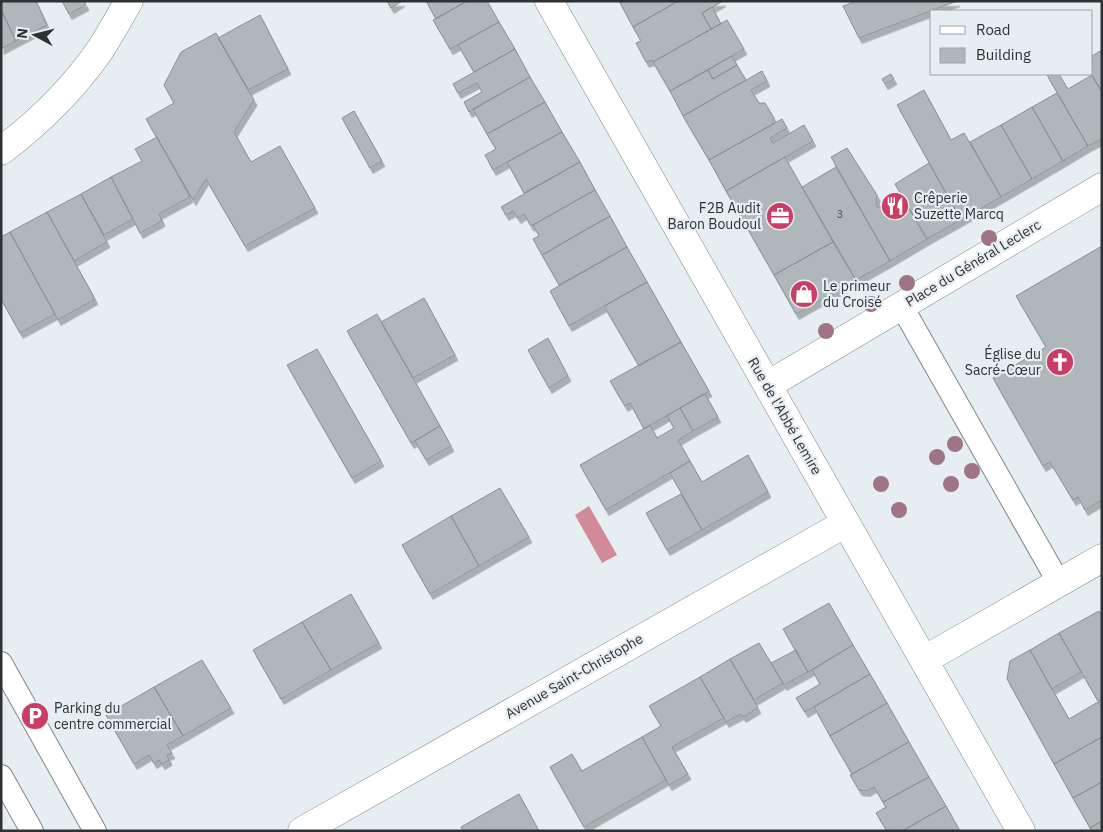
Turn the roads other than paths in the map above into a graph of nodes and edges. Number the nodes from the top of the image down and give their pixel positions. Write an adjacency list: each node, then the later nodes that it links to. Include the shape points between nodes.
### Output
1 (129, 1): 3 (street, via 82,74 38,120)
2 (549, 1): 6 (street, Rue de l'Abbé Lemire)
3 (1, 152)
4 (1102, 187): 5 (street, Place du Général Leclerc)
5 (901, 306): 6 (street, Place du Général Leclerc); 9 (lane)
6 (768, 385): 7 (street, Rue de l'Abbé Lemire)
7 (846, 522): 10 (street, Rue de l'Abbé Lemire); 15 (street, Avenue Saint-Christophe)
8 (1102, 558): 9 (street)
9 (1059, 582): 10 (street)
10 (924, 660): 16 (street, Rue de l'Abbé Lemire)
11 (1, 663): 14 (lane)
12 (1, 776): 13 (lane)
13 (32, 831)
14 (95, 831)
15 (302, 831)
16 (1022, 831)

